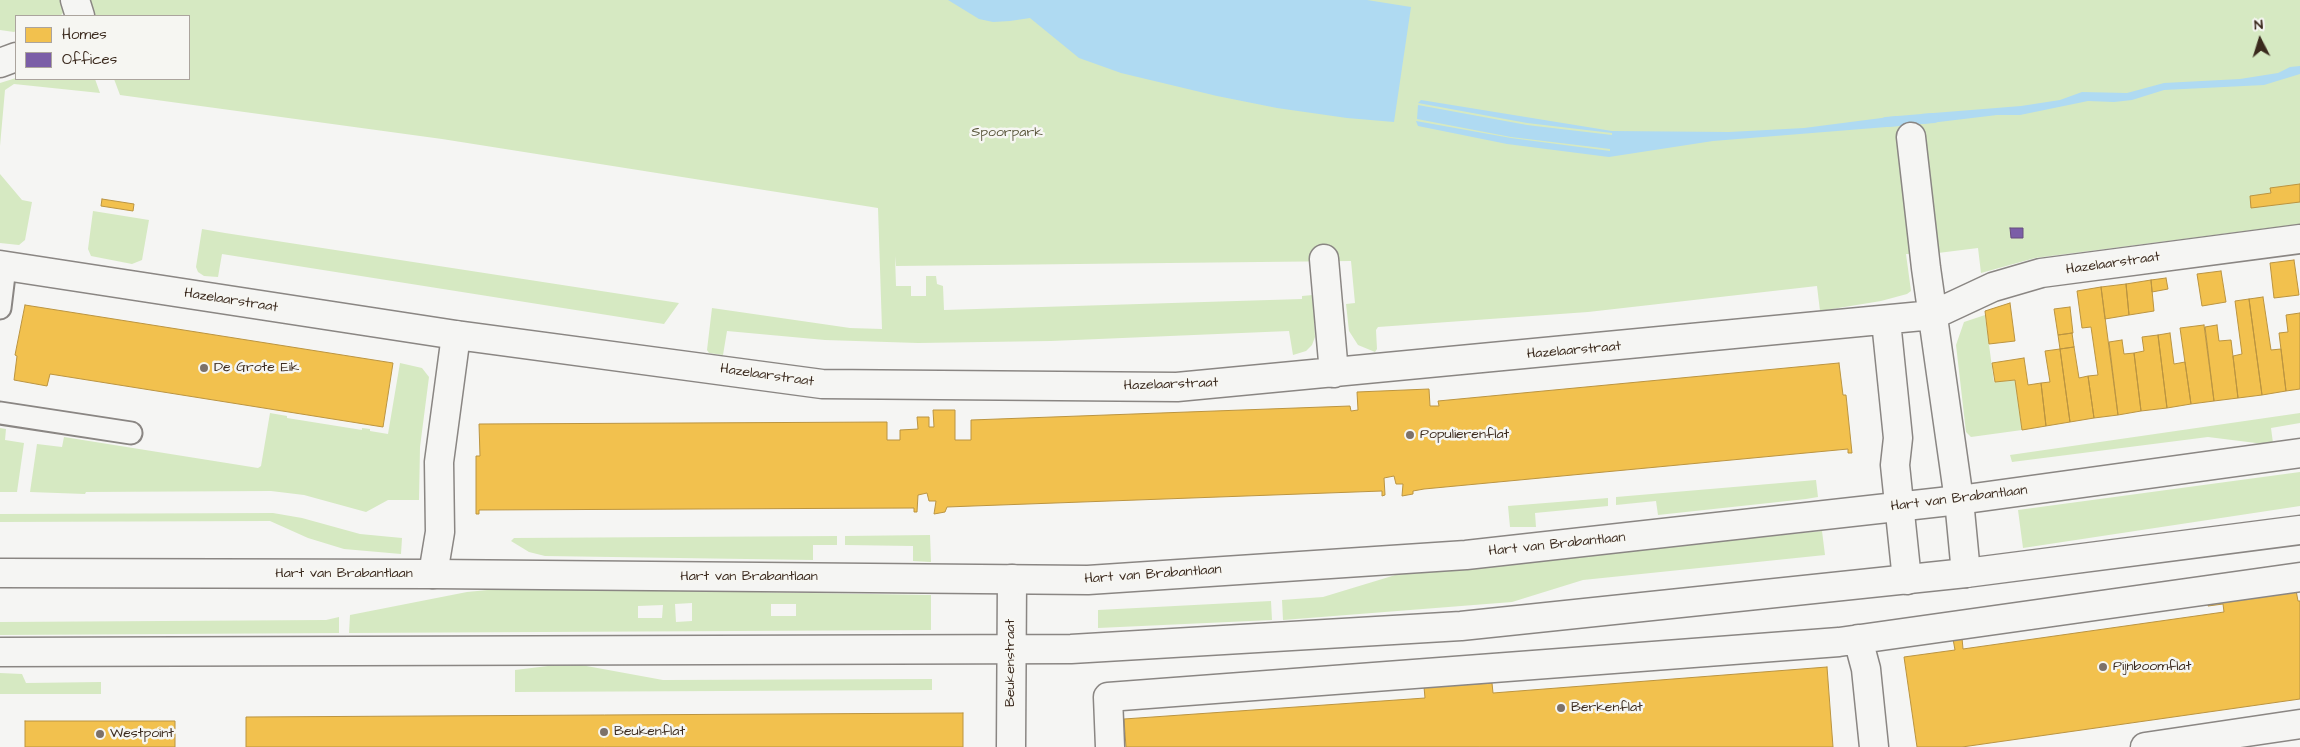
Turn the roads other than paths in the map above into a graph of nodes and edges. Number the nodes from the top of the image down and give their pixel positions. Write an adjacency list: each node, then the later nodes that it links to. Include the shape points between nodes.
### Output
1 (75, 0): 2 (street)
2 (80, 15)
3 (15, 56): 4 (street)
4 (0, 63)
5 (1911, 137): 10 (street)
6 (2300, 239): 10 (street, Hazelaarstraat, via 2041,273 1993,287)
7 (1324, 259): 13 (street)
8 (3, 266): 9 (lane, Hazelaarstraat); 12 (street, Hazelaarstraat)
9 (0, 308)
10 (1934, 315): 11 (street, Hazelaarstraat); 17 (street)
11 (1886, 321): 13 (street, Hazelaarstraat); 18 (street, via 1898,438 1895,465)
12 (456, 335): 13 (street, Hazelaarstraat, via 822,384 1177,387); 22 (street, via 439,462 440,532)
13 (1334, 374)
14 (0, 413): 15 (lane)
15 (131, 433)
16 (2300, 454): 17 (street, Hart van Brabantlaan)
17 (1959, 500): 18 (street, Hart van Brabantlaan); 20 (street)
18 (1899, 506): 24 (street, Hart van Brabantlaan, via 1466,555 1088,580); 25 (street)
19 (2300, 530): 20 (street)
20 (1966, 573): 25 (street)
21 (0, 574): 22 (street, Hart van Brabantlaan)
22 (433, 574): 24 (street, Hart van Brabantlaan)
23 (2300, 577): 26 (street)
24 (1012, 579): 27 (street, Beukenstraat)
25 (1907, 580): 27 (street, via 1461,626 1071,649)
26 (1858, 639): 31 (street, via 1108,697); 32 (street, via 1866,669)
27 (1010, 648): 28 (street); 30 (street, Beukenstraat)
28 (0, 652)
29 (2300, 724): 33 (street)
30 (1011, 747)
31 (1110, 747)
32 (1874, 747)
33 (2145, 747)

